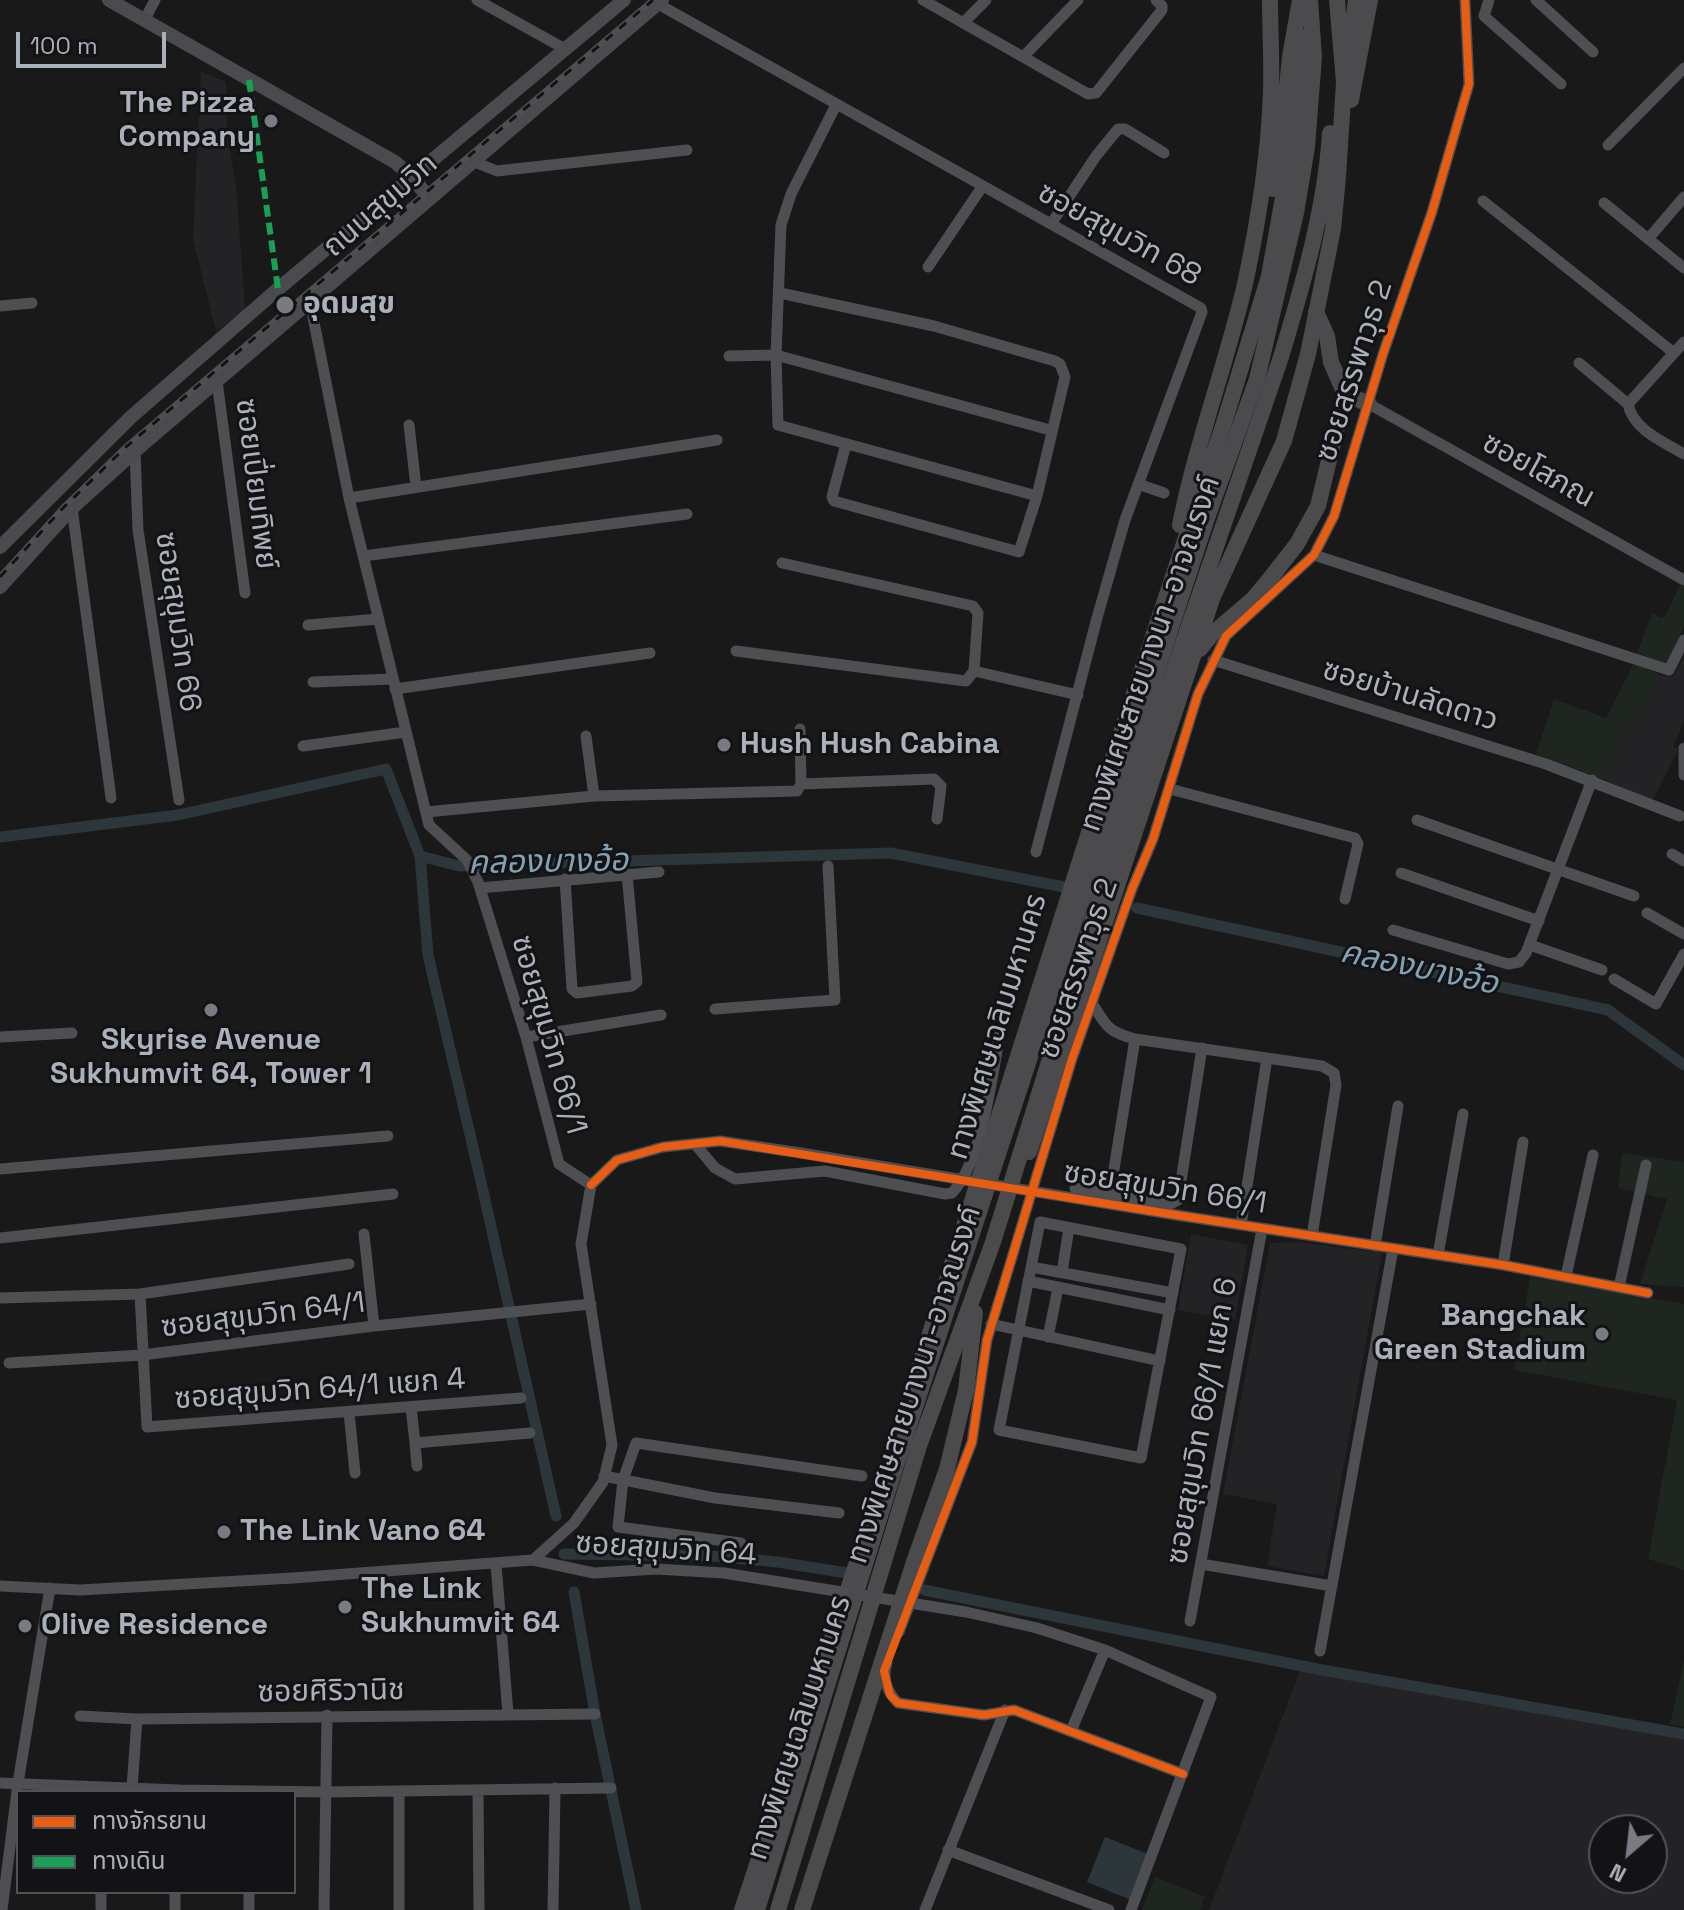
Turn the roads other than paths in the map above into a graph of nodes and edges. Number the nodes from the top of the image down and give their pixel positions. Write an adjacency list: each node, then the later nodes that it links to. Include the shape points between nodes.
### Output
1 (109, 0): 20 (main road)
2 (155, 0): 20 (street)
3 (477, 0): 22 (street)
4 (624, 0): 22 (main road, ถนนสุขุมวิท)
5 (923, 0): 21 (street)
6 (986, 0): 21 (street)
7 (1078, 0): 24 (street)
8 (1270, 0): 79 (highway, via 1271,92 1259,204 1228,352 1188,487)
9 (1294, 0): 50 (highway, via 1299,63 1292,147 1269,276)
10 (1300, 0): 50 (highway, bridge)
11 (1310, 0): 232 (highway, ทางพิเศษสายบางนา-อาจณรงค์, bridge, via 1314,57 1307,147 1257,379 895,1468)
12 (1334, 0): 26 (highway); 164 (highway, ทางพิเศษสายบางนา-อาจณรงค์, bridge, via 1329,147 1304,281 1121,824)
13 (1356, 0): 26 (highway)
14 (1370, 0): 31 (highway)
15 (1465, 0): 57 (street, ซอยสรรพาวุธ 2, via 1469,84)
16 (1489, 0): 27 (street, via 1484,16)
17 (1536, 0): 23 (street)
18 (658, 1): 28 (street, ซอยสุขุมวิท 68); 33 (main road, ถนนสุขุมวิท)
19 (1159, 5): 24 (street, via 1096,93 1082,92)
20 (145, 19): 34 (main road, via 395,162)
21 (963, 23): 24 (street)
22 (565, 49): 34 (main road, ถนนสุขุมวิท)
23 (1593, 52)
24 (1023, 57)
25 (1684, 68): 29 (street)
26 (1344, 82): 31 (highway)
27 (1561, 84)
28 (836, 105): 35 (street, ซอยสุขุมวิท 68); 44 (street, via 781,225)
29 (1608, 145)
30 (687, 150): 33 (street, via 497,171)
31 (1339, 152): 48 (highway, ทางพิเศษเฉลิมมหานคร, via 1333,229)
32 (1164, 153): 40 (street, via 1118,129)
33 (472, 161): 37 (main road, ถนนสุขุมวิท)
34 (412, 177): 37 (main road); 72 (main road, ถนนสุขุมวิท, via 131,417)
35 (982, 187): 40 (street, ซอยสุขุมวิท 68); 42 (street)
36 (1684, 197): 41 (street)
37 (429, 198): 45 (main road, ถนนสุขุมวิท)
38 (1483, 201): 51 (street)
39 (1604, 203): 41 (street)
40 (1051, 224): 65 (street, ซอยสุขุมวิท 68, via 1201,308)
41 (1648, 239): 43 (street)
42 (928, 267)
43 (1684, 268)
44 (780, 293): 52 (street); 60 (street, via 934,326 1055,361 1065,377)
45 (310, 302): 55 (main road, ถนนสุขุมวิท); 69 (street, ซอยสุขุมวิท 66/1)
46 (32, 303): 47 (street)
47 (0, 306)
48 (1316, 312): 56 (highway); 86 (highway, ทางพิเศษเฉลิมมหานคร, via 1284,441 1212,599)
49 (1684, 342): 51 (street)
50 (1248, 345): 79 (highway, ทางพิเศษเฉลิมมหานคร)
51 (1674, 353): 58 (street)
52 (776, 355): 53 (street); 60 (street); 62 (street, via 778,425)
53 (729, 356)
54 (1579, 363): 58 (street)
55 (217, 381): 63 (main road, ถนนสุขุมวิท); 78 (street, ซอยเปี่ยมทิพย์)
56 (1345, 394): 57 (highway); 86 (highway, via 1318,506 1297,544 1253,599 1212,634)
57 (1369, 404): 73 (street, ซอยสรรพาวุธ 2, via 1334,516); 76 (street, ซอยโสภณ)
58 (1628, 404): 64 (street, via 1638,425)
59 (409, 425): 66 (street)
60 (1050, 430): 68 (street)
61 (717, 440): 66 (street)
62 (846, 444): 68 (street); 68 (street, via 834,501 1016,552)
63 (135, 451): 70 (main road, ถนนสุขุมวิท); 102 (street, ซอยสุขุมวิท 66, via 138,530)
64 (1684, 454)
65 (1138, 484): 67 (street); 90 (street, ซอยสุขุมวิท 68)
66 (416, 487): 69 (street)
67 (1164, 493)
68 (1037, 496)
69 (349, 498): 74 (street, ซอยสุขุมวิท 66/1)
70 (72, 508): 77 (main road, ถนนสุขุมวิท); 101 (street)
71 (687, 514): 74 (street)
72 (1, 544)
73 (1314, 555): 82 (street, via 1669,670); 85 (street, ซอยสรรพาวุธ 2, via 1226,636)
74 (363, 556): 80 (street, ซอยสุขุมวิท 66/1)
75 (782, 563): 87 (street, via 973,606 978,613)
76 (1684, 580)
77 (0, 587)
78 (245, 593)
79 (1167, 594): 231 (highway, ทางพิเศษเฉลิมมหานคร)
80 (378, 619): 81 (street); 89 (street, ซอยสุขุมวิท 66/1)
81 (308, 625)
82 (1684, 640)
83 (736, 651): 87 (street, via 962,681)
84 (650, 653): 89 (street)
85 (1213, 660): 97 (street, ซอยบ้านลัดดาว); 99 (street, ซอยสรรพาวุธ 2)
86 (1191, 661): 233 (highway, ทางพิเศษเฉลิมมหานคร)
87 (974, 671): 90 (street)
88 (313, 682): 89 (street)
89 (394, 684): 92 (street, ซอยสุขุมวิท 66/1)
90 (1078, 695): 107 (street, ซอยสุขุมวิท 68)
91 (800, 729): 98 (street)
92 (406, 732): 94 (street); 103 (street, ซอยสุขุมวิท 66/1)
93 (586, 736): 100 (street)
94 (303, 746)
95 (1684, 748): 96 (street)
96 (1684, 775)
97 (1592, 780): 104 (street, ซอยบ้านลัดดาว); 111 (street)
98 (801, 784): 100 (street, via 797,791); 105 (street, via 934,779 941,786)
99 (1170, 789): 118 (street, via 1355,838); 127 (street, ซอยสรรพาวุธ 2)
100 (594, 796): 103 (street)
101 (111, 798)
102 (179, 800)
103 (426, 812): 116 (street, ซอยสุขุมวิท 66/1, via 429,825 467,860)
104 (1680, 816)
105 (937, 819)
106 (1417, 820): 111 (street)
107 (1036, 852)
108 (1672, 854): 109 (street)
109 (1684, 861)
110 (828, 866): 128 (street, via 835,1000)
111 (1558, 869): 117 (street); 120 (street)
112 (659, 872): 114 (street)
113 (1401, 873): 120 (street)
114 (627, 874): 115 (street); 115 (street, via 637,982 577,993 572,989)
115 (565, 879): 116 (street)
116 (479, 885): 133 (street, ซอยสุขุมวิท 66/1)
117 (1634, 896)
118 (1345, 899)
119 (1647, 913): 122 (street)
120 (1539, 921): 123 (street)
121 (1393, 930): 123 (street, via 1508,964 1522,959)
122 (1684, 934)
123 (1530, 945): 125 (street)
124 (1684, 954): 126 (street, via 1656,1004)
125 (1602, 970)
126 (1614, 979)
127 (1092, 1003): 134 (street, via 1104,1025); 173 (street, ซอยสรรพาวุธ 2)
128 (715, 1009)
129 (661, 1015): 133 (street)
130 (1001, 1029): 141 (street, via 981,1128 965,1174 952,1193 825,1171 735,1179 715,1168)
131 (72, 1033): 132 (street)
132 (0, 1037)
133 (526, 1037): 145 (street, ซอยสุขุมวิท 66/1, via 559,1164)
134 (1135, 1039): 135 (street); 148 (street)
135 (1202, 1048): 136 (street); 148 (street, via 1178,1200 1168,1205)
136 (1267, 1058): 149 (street); 153 (street, via 1322,1066 1334,1073)
137 (1398, 1106): 155 (street)
138 (1463, 1114): 157 (street)
139 (388, 1136): 144 (street)
140 (1523, 1142): 159 (street)
141 (695, 1144): 145 (street, ซอยสุขุมวิท 66/1, via 617,1160); 149 (street, ซอยสุขุมวิท 66/1, bridge, via 720,1141 801,1153)
142 (1593, 1155): 162 (street)
143 (1646, 1165): 165 (street)
144 (0, 1169)
145 (591, 1185): 171 (street, ซอยสุขุมวิท 64, via 581,1244)
146 (1075, 1188): 148 (street)
147 (393, 1194): 154 (street)
148 (1110, 1194)
149 (1241, 1225): 151 (street, ซอยสุขุมวิท 66/1)
150 (1069, 1228): 160 (street, via 1040,1222); 161 (street); 167 (street, via 1181,1249)
151 (1262, 1229): 153 (street, ซอยสุขุมวิท 66/1); 194 (street, ซอยสุขุมวิท 66/1 แยก 6)
152 (364, 1234): 174 (street)
153 (1312, 1236): 155 (street, ซอยสุขุมวิท 66/1)
154 (0, 1238)
155 (1375, 1246): 156 (street, ซอยสุขุมวิท 66/1)
156 (1393, 1249): 157 (street, ซอยสุขุมวิท 66/1); 196 (street)
157 (1438, 1255): 159 (street, ซอยสุขุมวิท 66/1)
158 (349, 1264): 169 (street)
159 (1503, 1265): 162 (street, ซอยสุขุมวิท 66/1)
160 (1031, 1267): 161 (street); 163 (street)
161 (1062, 1272): 167 (street)
162 (1566, 1276): 165 (street, ซอยสุขุมวิท 66/1)
163 (1028, 1281): 166 (street); 175 (street)
164 (977, 1287): 234 (highway, ทางพิเศษสายบางนา-อาจณรงค์, bridge, via 919,1446); 235 (highway, bridge, via 966,1390 947,1469)
165 (1619, 1287): 168 (street, ซอยสุขุมวิท 66/1)
166 (1058, 1288): 172 (street); 176 (street)
167 (1173, 1293): 172 (street)
168 (1648, 1293)
169 (140, 1294): 170 (street, ซอยสุขุมวิท 64/1); 177 (street, ซอยสุขุมวิท 64/1)
170 (0, 1298)
171 (591, 1304): 174 (street, ซอยสุขุมวิท 64/1); 187 (street, ซอยสุขุมวิท 64, via 612,1445)
172 (1170, 1310): 178 (street)
173 (991, 1324): 175 (street); 201 (street, ซอยสรรพาวุธ 2, via 972,1442 884,1671 890,1695 898,1703 984,1715)
174 (374, 1326): 177 (street, ซอยสุขุมวิท 64/1)
175 (1019, 1330): 176 (street); 178 (street, via 999,1430 1141,1458)
176 (1048, 1337): 178 (street)
177 (142, 1355): 179 (street); 182 (street, ซอยสุขุมวิท 64/1 แยก 4, via 147,1427)
178 (1160, 1361)
179 (9, 1363)
180 (521, 1398): 181 (street, ซอยสุขุมวิท 64/1 แยก 4)
181 (411, 1407): 182 (street, ซอยสุขุมวิท 64/1 แยก 4); 184 (street)
182 (349, 1412): 186 (street)
183 (530, 1433): 184 (street)
184 (415, 1443): 185 (street)
185 (417, 1466)
186 (355, 1473)
187 (604, 1476): 189 (street); 192 (street, ซอยสุขุมวิท 64, via 574,1523)
188 (862, 1476): 189 (street, via 636,1443)
189 (623, 1480): 190 (street); 191 (street, via 618,1527)
190 (839, 1513)
191 (741, 1543)
192 (533, 1560): 193 (street, ซอยสุขุมวิท 64); 199 (street, ซอยสุขุมวิท 64, bridge, via 594,1573 724,1573 966,1612)
193 (496, 1564): 197 (street, ซอยสุขุมวิท 64); 202 (street)
194 (1201, 1564): 196 (street); 198 (street, ซอยสุขุมวิท 66/1 แยก 6)
195 (0, 1586): 197 (street, ซอยสุขุมวิท 64)
196 (1332, 1586): 200 (street)
197 (50, 1588): 210 (street)
198 (1190, 1621)
199 (1105, 1650): 207 (street); 208 (street, ซอยสุขุมวิท 64, via 1211,1697)
200 (1320, 1651)
201 (1005, 1710): 207 (street, ซอยสรรพาวุธ 2); 222 (street)
202 (508, 1714): 203 (street, ซอยศิริวานิช); 204 (street, ซอยศิริวานิช)
203 (595, 1714)
204 (327, 1715): 206 (street, ซอยศิริวานิช); 220 (street)
205 (80, 1716): 206 (street, ซอยศิริวานิช)
206 (137, 1719): 211 (street)
207 (1071, 1731): 208 (street, ซอยสรรพาวุธ 2)
208 (1183, 1774): 238 (street)
209 (0, 1783): 210 (street)
210 (18, 1783): 214 (street); 215 (street)
211 (132, 1788): 214 (street); 216 (street)
212 (555, 1788): 213 (street); 217 (street); 230 (street)
213 (611, 1788)
214 (99, 1789)
215 (17, 1790)
216 (163, 1790)
217 (478, 1790): 218 (street); 229 (street)
218 (399, 1791): 220 (street); 228 (street)
219 (296, 1792): 220 (street)
220 (326, 1792): 227 (street)
221 (16, 1799): 226 (street)
222 (948, 1850): 224 (street); 236 (street)
223 (101, 1894): 225 (street)
224 (1082, 1905): 237 (street)
225 (101, 1908)
226 (2, 1910)
227 (324, 1910)
228 (399, 1910)
229 (479, 1910)
230 (553, 1910)
231 (742, 1910)
232 (757, 1910)
233 (770, 1910)
234 (778, 1910)
235 (802, 1910)
236 (925, 1910)
237 (1109, 1910)
238 (1131, 1910)

